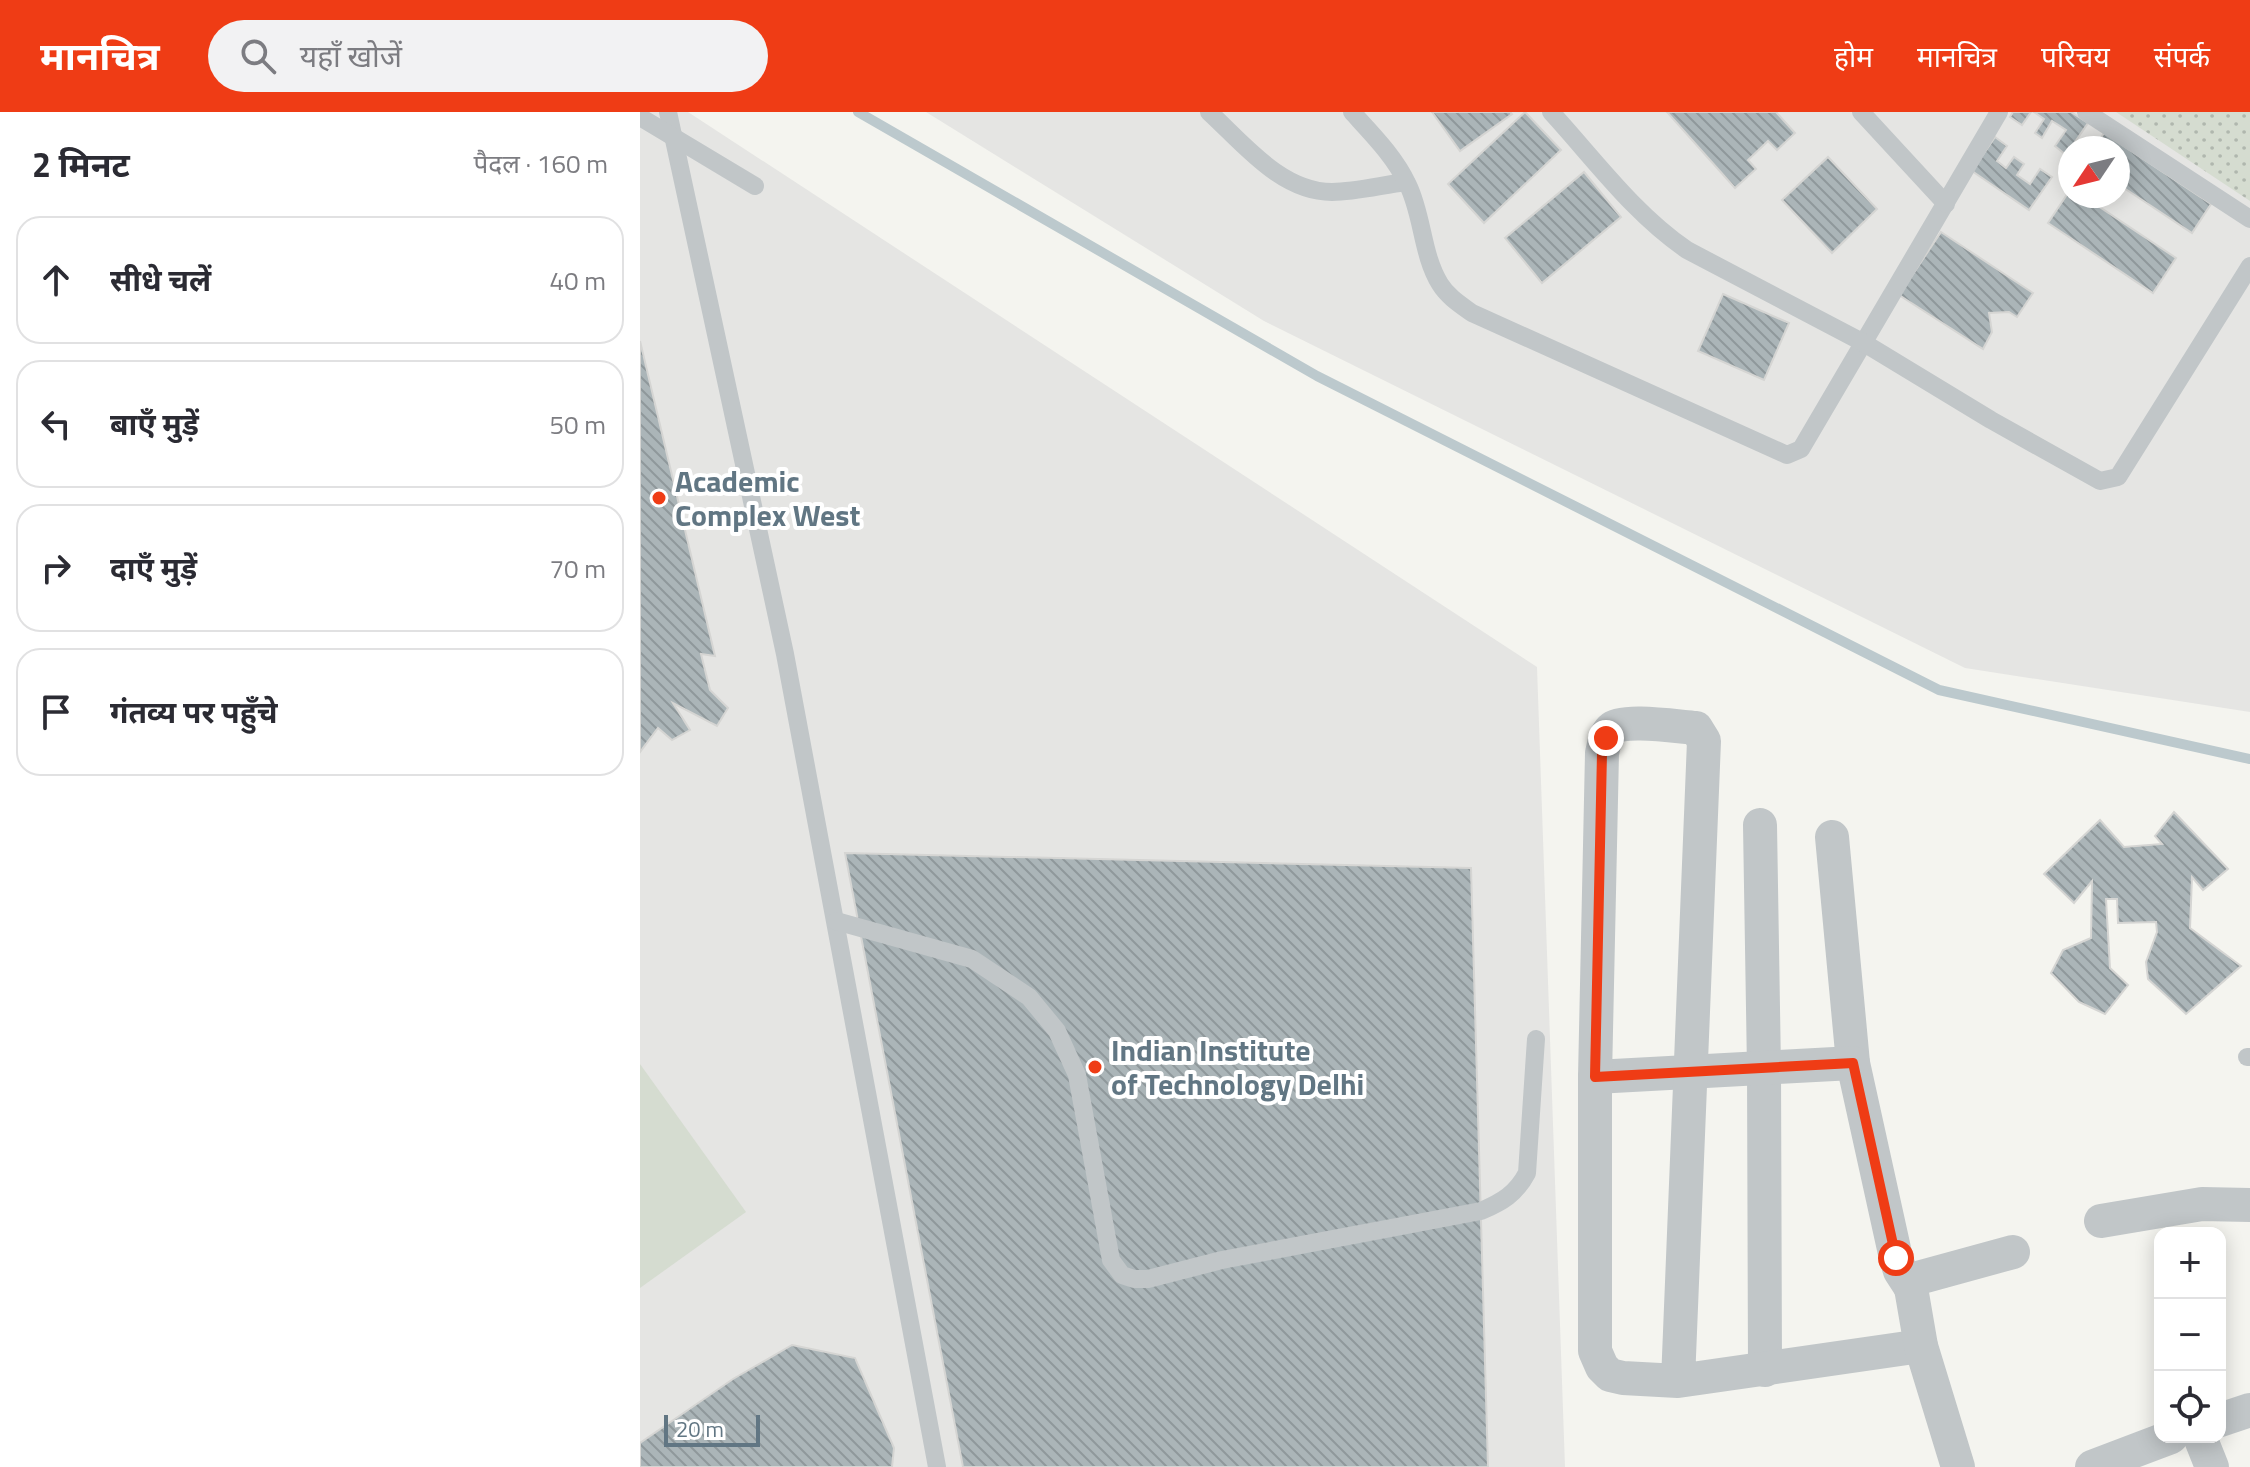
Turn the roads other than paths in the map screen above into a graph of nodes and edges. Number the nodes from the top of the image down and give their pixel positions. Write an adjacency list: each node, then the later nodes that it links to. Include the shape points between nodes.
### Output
1 (668, 112): 9 (lane)
2 (1209, 112): 10 (lane, via 1276,172 1302,187 1334,192)
3 (1352, 112): 10 (lane, via 1387,150)
4 (1551, 112): 15 (lane, via 1667,236)
5 (1861, 112): 12 (lane)
6 (1999, 112): 12 (lane)
7 (2086, 112): 13 (lane)
8 (640, 117): 9 (lane)
9 (674, 137): 11 (lane); 18 (lane, via 785,654)
10 (1406, 182): 15 (lane, via 1441,286 1472,313 1787,455 1801,449)
11 (755, 186)
12 (1946, 204): 15 (lane)
13 (2250, 219)
14 (2250, 266): 15 (lane, via 2118,477 2107,481 1991,420)
15 (1864, 343)
16 (1760, 825): 21 (street)
17 (1832, 837): 20 (street)
18 (836, 921): 19 (lane, via 972,959 1029,997 1057,1031 1077,1075 1111,1260 1122,1275 1134,1279 1481,1211 1503,1201 1527,1173); 35 (lane)
19 (1536, 1039)
20 (1853, 1063): 21 (street); 27 (street, via 1896,1258)
21 (1764, 1069): 22 (street); 29 (street)
22 (1689, 1071): 23 (street); 23 (street, via 1704,741 1696,728 1626,723 1610,730 1602,753); 30 (street)
23 (1595, 1077): 30 (street, via 1595,1351 1610,1375)
24 (2250, 1205): 25 (street, via 2202,1204)
25 (2101, 1221)
26 (2013, 1252): 27 (street, via 1918,1278)
27 (1911, 1288): 28 (street)
28 (1921, 1346): 29 (street); 36 (street)
29 (1765, 1370): 30 (street)
30 (1678, 1381)
31 (2250, 1410): 32 (street)
32 (2226, 1418)
33 (2155, 1443): 37 (street)
34 (2202, 1443): 38 (street)
35 (937, 1467)
36 (1958, 1467)
37 (2092, 1467)
38 (2212, 1467)

